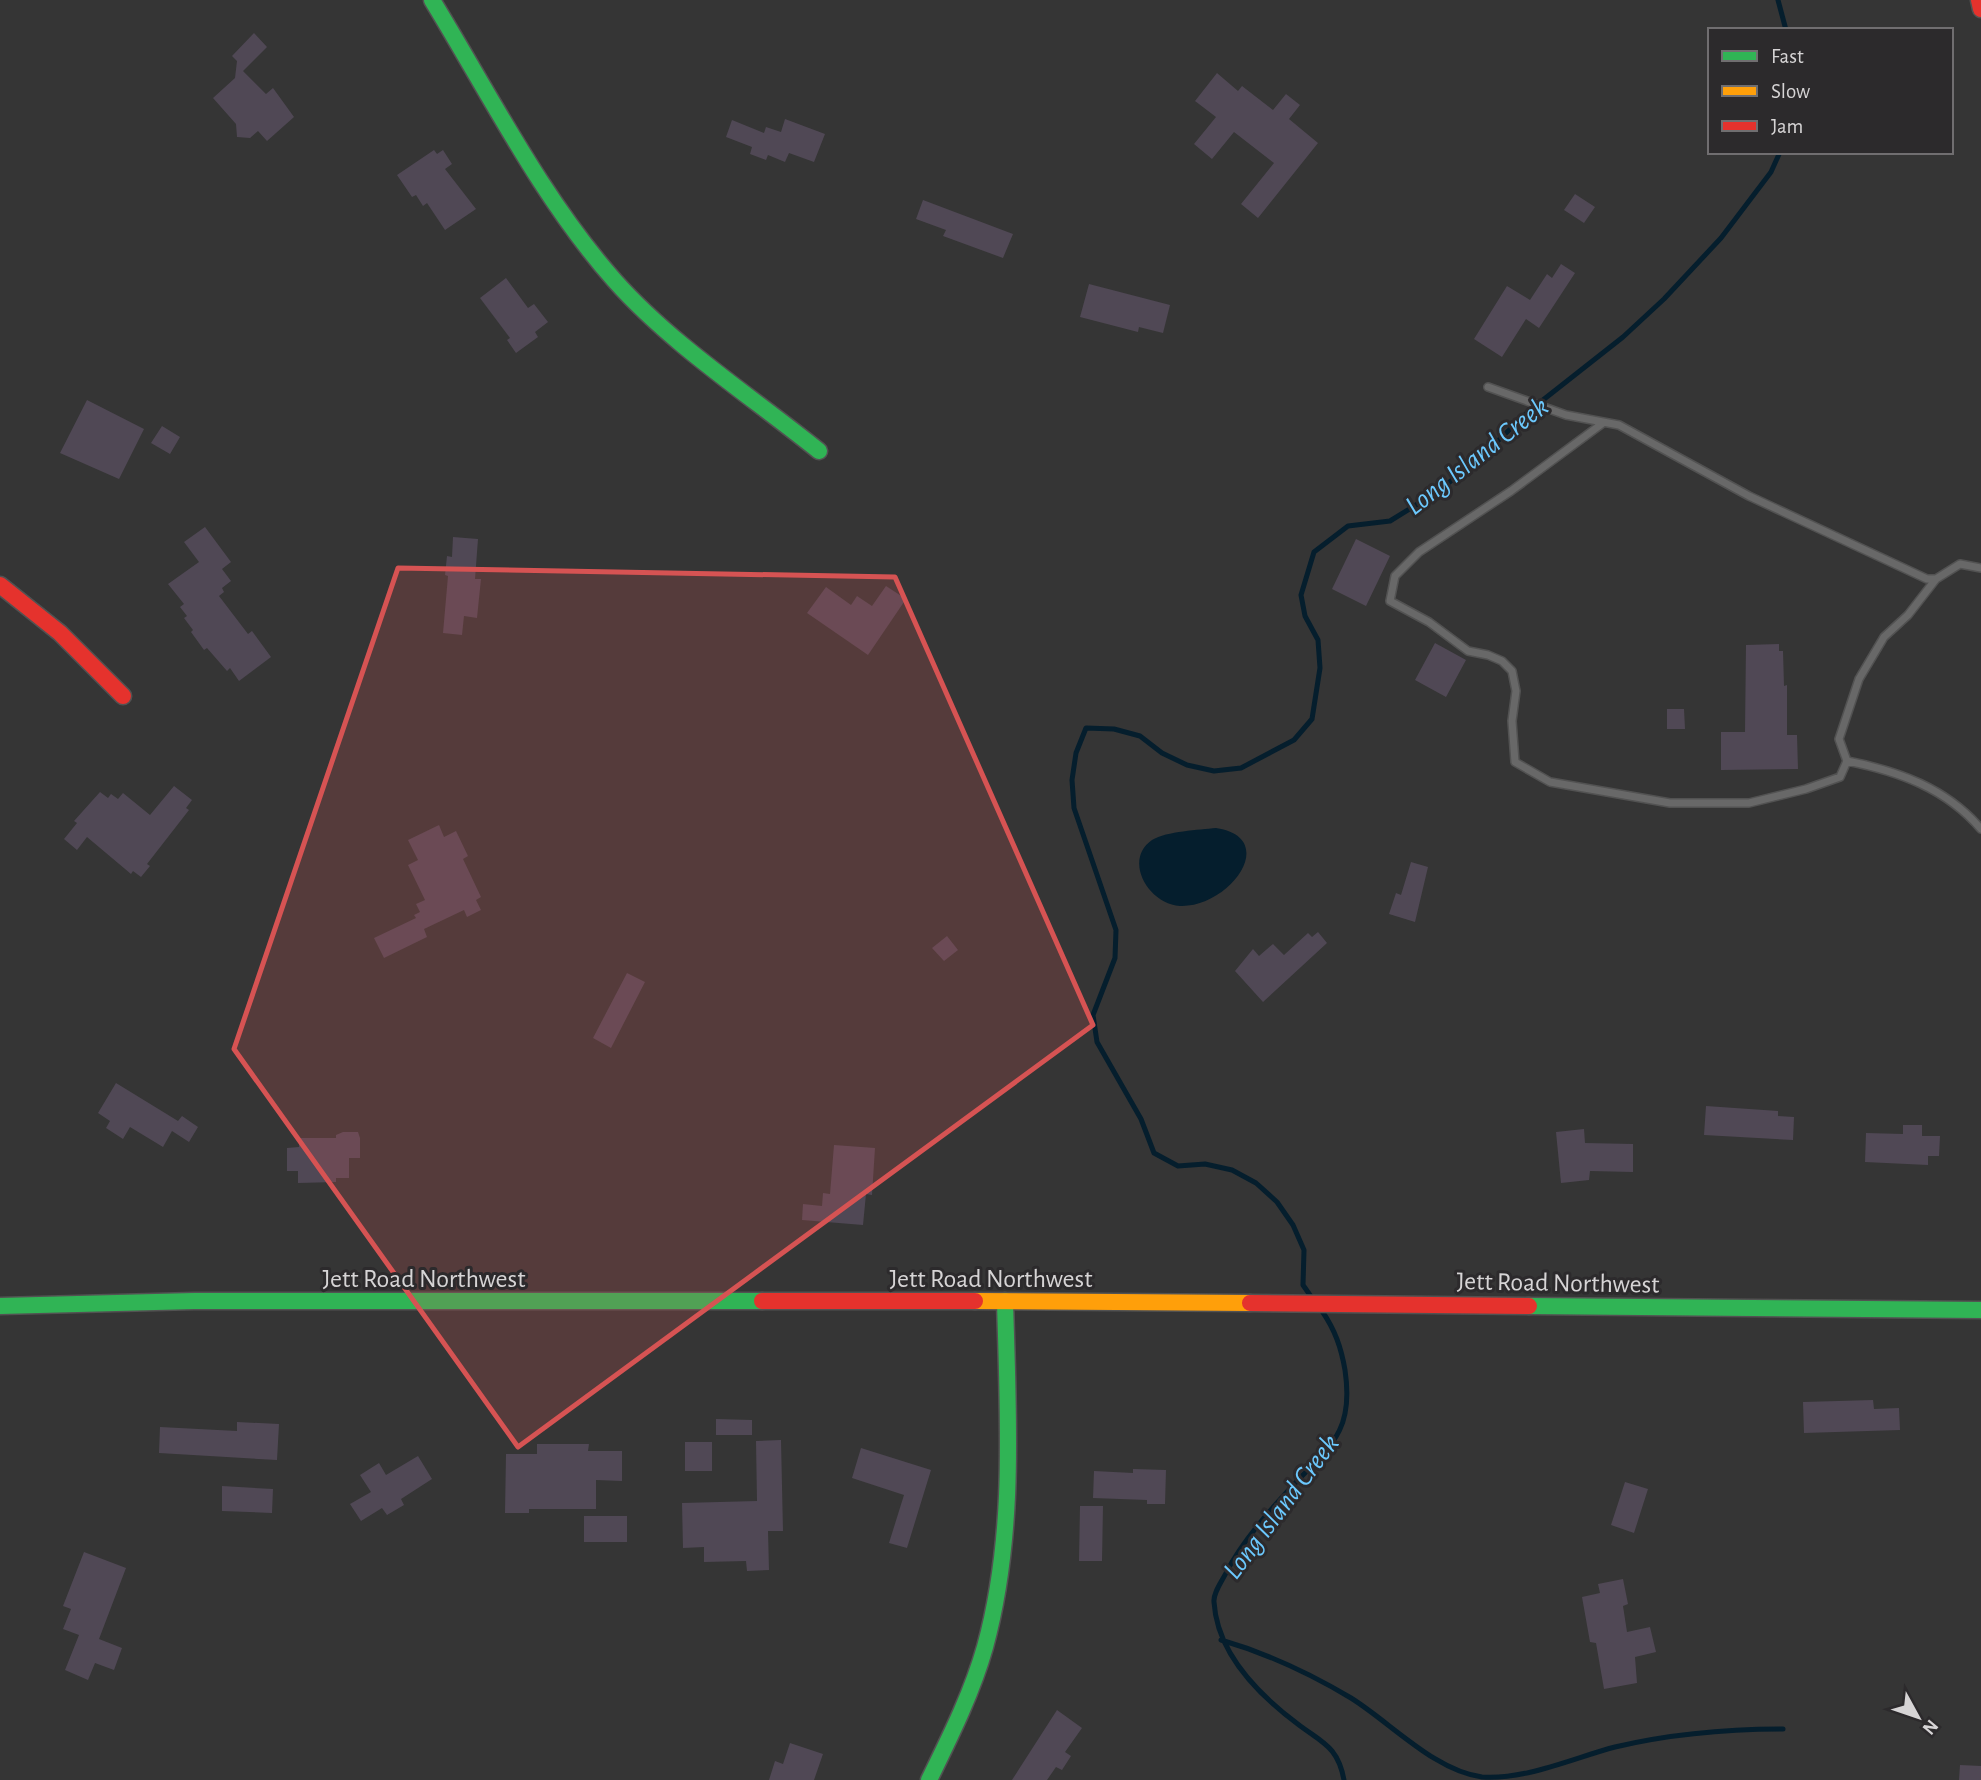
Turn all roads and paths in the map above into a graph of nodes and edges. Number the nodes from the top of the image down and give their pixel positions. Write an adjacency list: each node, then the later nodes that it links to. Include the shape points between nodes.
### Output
1 (432, 0): 6 (street, via 555,202 616,282 652,317)
2 (1979, 0): 3 (street)
3 (1981, 9)
4 (1488, 387): 5 (lane)
5 (1603, 423): 8 (lane, via 1619,425 1749,496 1880,559); 11 (lane, via 1419,552 1395,576 1390,601 1468,651 1495,658 1512,671 1515,762 1550,782 1670,803 1749,803 1825,784 1840,777)
6 (819, 451)
7 (1981, 568): 8 (lane, via 1960,564)
8 (1936, 579): 11 (lane, via 1884,637 1859,679 1839,739)
9 (0, 584): 10 (street, via 51,625)
10 (124, 696)
11 (1847, 761): 12 (lane, via 1923,783)
12 (1981, 830)
13 (1005, 1301): 14 (street, Jett Road Northwest, via 194,1301); 15 (street, Jett Road Northwest); 16 (street, via 1009,1498 1000,1581 968,1697)
14 (0, 1306)
15 (1981, 1310)
16 (929, 1780)

